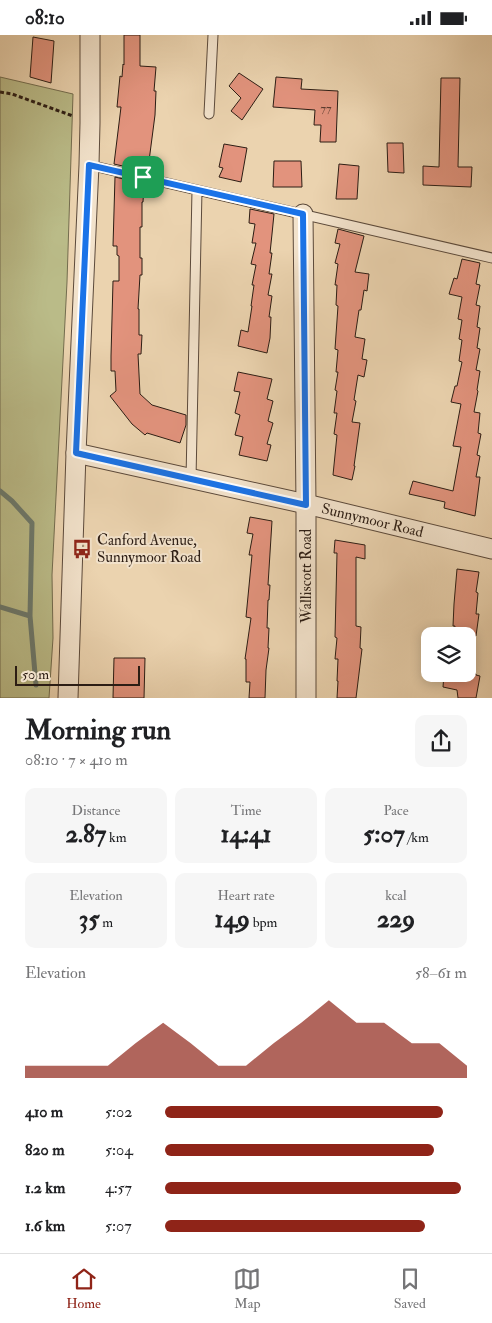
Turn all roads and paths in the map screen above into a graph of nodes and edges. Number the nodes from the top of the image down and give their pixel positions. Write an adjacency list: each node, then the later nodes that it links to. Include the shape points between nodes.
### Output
1 (90, 35): 5 (street)
2 (213, 35): 4 (lane)
3 (0, 92): 5 (path)
4 (209, 114)
5 (90, 123): 6 (street)
6 (89, 165): 7 (lane); 10 (street)
7 (196, 190): 8 (lane); 11 (lane)
8 (303, 214): 9 (lane); 12 (street, Walliscott Road)
9 (492, 258)
10 (76, 453): 11 (street, Sunnymoor Road); 14 (street)
11 (191, 479): 12 (street, Sunnymoor Road)
12 (306, 505): 13 (street, Sunnymoor Road); 15 (street, Walliscott Road)
13 (492, 549)
14 (68, 698)
15 (306, 698)

